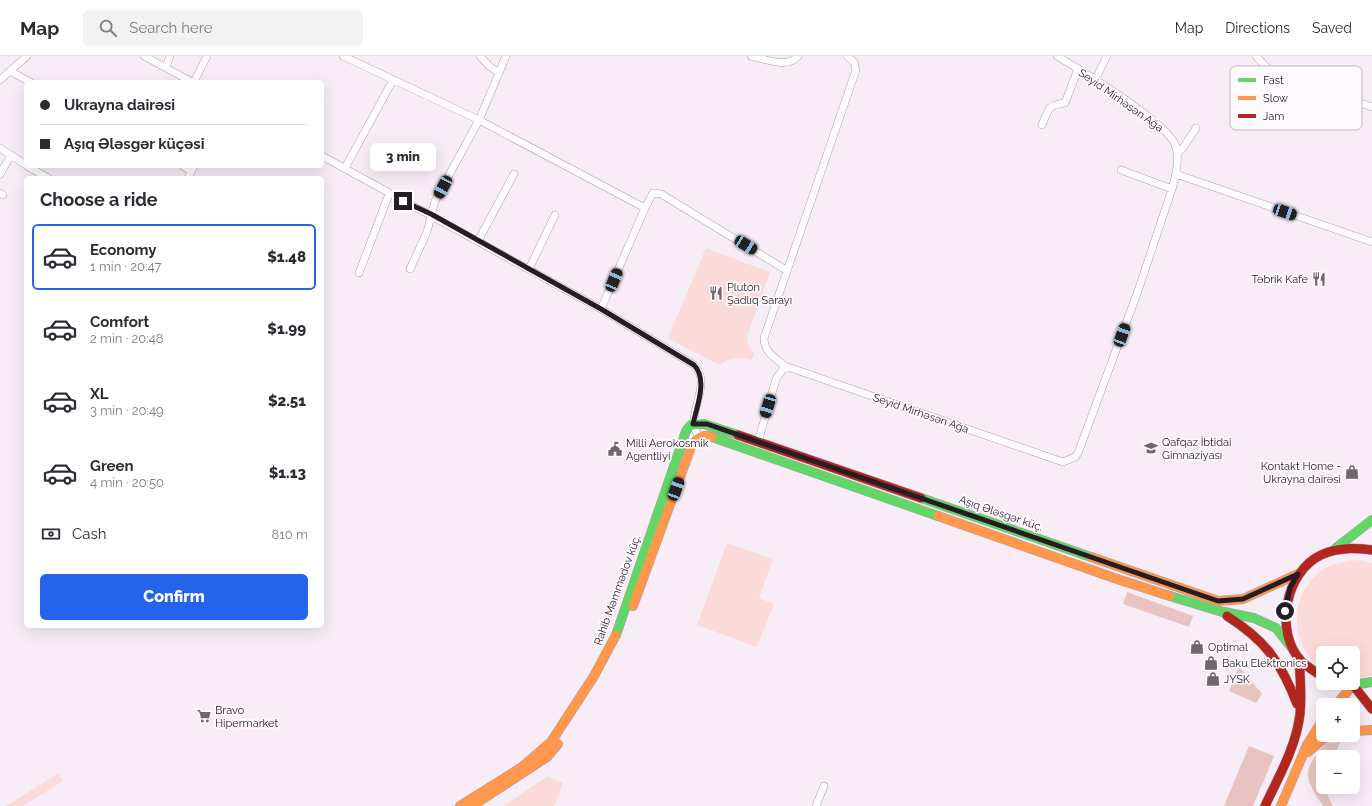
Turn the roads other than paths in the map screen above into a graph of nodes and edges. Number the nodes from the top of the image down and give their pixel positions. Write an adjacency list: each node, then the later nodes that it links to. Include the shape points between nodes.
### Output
1 (27, 56): 17 (street)
2 (144, 56): 15 (street)
3 (170, 56): 15 (street)
4 (207, 56): 22 (street)
5 (343, 56): 23 (street)
6 (480, 56): 18 (street, via 488,66)
7 (506, 56): 18 (street)
8 (751, 56): 9 (street, via 786,63)
9 (798, 56)
10 (847, 56): 51 (street, Seyid Mirhəsən Ağa, via 854,62 856,70)
11 (1057, 56): 16 (street, Seyid Mirhəsən Ağa)
12 (1107, 56): 24 (street)
13 (1256, 56): 14 (street)
14 (1265, 66)
15 (166, 67): 21 (street)
16 (1078, 69): 24 (street, Seyid Mirhəsən Ağa); 28 (street, via 1065,103 1050,106)
17 (10, 71): 19 (street); 20 (street)
18 (499, 73): 27 (street)
19 (0, 80)
20 (26, 80)
21 (189, 80)
22 (194, 80)
23 (392, 80): 27 (street); 36 (street)
24 (1095, 80): 31 (street, Seyid Mirhəsən Ağa, via 1164,129 1175,144)
25 (1362, 104): 26 (street)
26 (1372, 107)
27 (479, 120): 44 (street); 45 (street)
28 (1042, 125)
29 (1196, 128): 31 (street)
30 (0, 148): 32 (street)
31 (1177, 154): 40 (street, Seyid Mirhəsən Ağa)
32 (11, 155): 34 (street); 38 (street)
33 (324, 157): 36 (street)
34 (24, 165)
35 (30, 168): 41 (street)
36 (344, 168): 43 (street)
37 (1121, 170): 42 (street)
38 (0, 174)
39 (514, 174): 47 (street)
40 (1176, 174): 42 (street, Seyid Mirhəsən Ağa); 48 (street)
41 (44, 176)
42 (1172, 189): 54 (street, Seyid Mirhəsən Ağa, via 1138,291 1078,453 1070,461 1056,461)
43 (389, 194): 45 (street); 52 (street)
44 (645, 208): 51 (street, via 653,193 661,194); 53 (street)
45 (431, 214): 47 (street); 49 (street, via 427,232)
46 (555, 215): 50 (street)
47 (478, 241): 50 (street)
48 (1372, 242)
49 (410, 269)
50 (529, 269): 53 (street)
51 (786, 270): 54 (street, Seyid Mirhəsən Ağa, via 764,338 764,346)
52 (359, 273)
53 (601, 309): 55 (street, via 699,369 701,382)
54 (784, 366): 57 (street, via 776,379)
55 (693, 424): 56 (street); 57 (main road, Aşıq Ələsgər küç., via 707,424); 64 (main road, Rahib Məmmədov küç., via 683,437)
56 (701, 436): 58 (main road, via 713,436); 64 (main road, via 691,447)
57 (758, 442): 58 (main road); 62 (main road, Aşıq Ələsgər küç., via 1218,601 1243,599)
58 (755, 451): 63 (main road, via 1120,580)
59 (1372, 520): 60 (main road)
60 (1334, 550): 61 (main road, via 1350,547); 62 (main road, via 1308,563)
61 (1372, 550)
62 (1298, 574): 65 (main road, via 1285,603 1284,619)
63 (1219, 611): 65 (main road, via 1254,618 1276,628); 74 (main road, via 1262,640 1282,665)
64 (618, 638): 79 (main road, Rahib Məmmədov küç.)
65 (1293, 650): 66 (main road)
66 (1299, 658): 67 (main road); 74 (main road)
67 (1316, 673)
68 (1372, 682): 69 (main road)
69 (1360, 684)
70 (1349, 690): 72 (main road)
71 (1357, 690): 73 (main road)
72 (1342, 698)
73 (1372, 708)
74 (1300, 711): 85 (main road, via 1294,739)
75 (1360, 730): 76 (main road)
76 (1372, 730)
77 (1316, 731): 80 (main road)
78 (1318, 742): 80 (main road)
79 (544, 755): 82 (main road, Rahib Məmmədov küç.); 83 (main road)
80 (1301, 759): 86 (main road)
81 (824, 786): 84 (street)
82 (460, 806)
83 (472, 806)
84 (816, 806)
85 (1265, 806)
86 (1281, 806)

